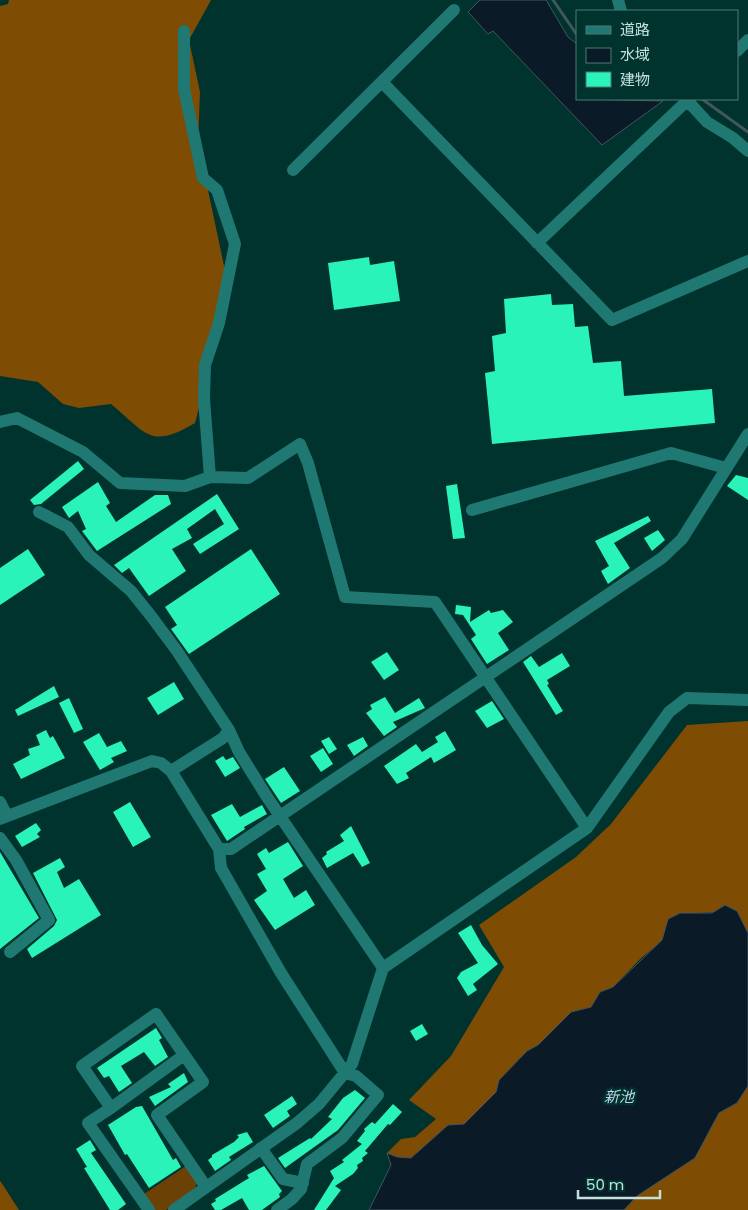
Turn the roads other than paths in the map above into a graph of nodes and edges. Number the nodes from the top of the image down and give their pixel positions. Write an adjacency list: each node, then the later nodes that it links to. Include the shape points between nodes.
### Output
1 (454, 10): 5 (street)
2 (184, 31): 15 (street, via 184,89 203,178 216,190 235,244 219,323 205,365 204,399)
3 (748, 40): 4 (street)
4 (738, 50)
5 (382, 82): 9 (street); 10 (street)
6 (687, 100): 10 (street)
7 (689, 100): 8 (street, via 707,122)
8 (748, 151)
9 (294, 170)
10 (537, 243): 11 (street, via 612,320)
11 (748, 261)
12 (0, 422): 15 (street, via 17,418 83,452 120,483 185,486)
13 (748, 434): 14 (street)
14 (726, 468): 16 (street, via 672,454); 18 (street, via 682,539 662,558)
15 (210, 478): 18 (street, via 248,478 300,444 345,597 435,602)
16 (472, 510)
17 (38, 512): 20 (street, via 68,527 89,555 135,595)
18 (485, 676): 23 (street); 25 (street)
19 (748, 700): 25 (street, via 687,698 669,712)
20 (229, 730): 21 (street, via 223,738); 23 (street, via 239,752)
21 (171, 771): 24 (street, via 152,761); 27 (street)
22 (0, 802): 24 (street)
23 (280, 816): 27 (street, via 231,849); 29 (street)
24 (4, 817)
25 (587, 828): 29 (street)
26 (0, 838): 28 (street, via 49,920)
27 (219, 849): 31 (street, via 221,868 281,973)
28 (10, 952)
29 (383, 968): 31 (street, via 352,1064)
30 (184, 1055): 32 (street); 32 (street, via 156,1014 82,1066); 35 (street, via 203,1082 156,1115)
31 (345, 1074): 33 (street, via 309,1114); 34 (street, via 356,1076 378,1095 342,1138 307,1164)
32 (111, 1108): 36 (street, via 88,1123)
33 (261, 1148): 34 (street, via 283,1180); 35 (street)
34 (303, 1183): 38 (street, via 297,1194)
35 (206, 1187): 37 (street)
36 (149, 1210)
37 (174, 1210)
38 (277, 1210)

